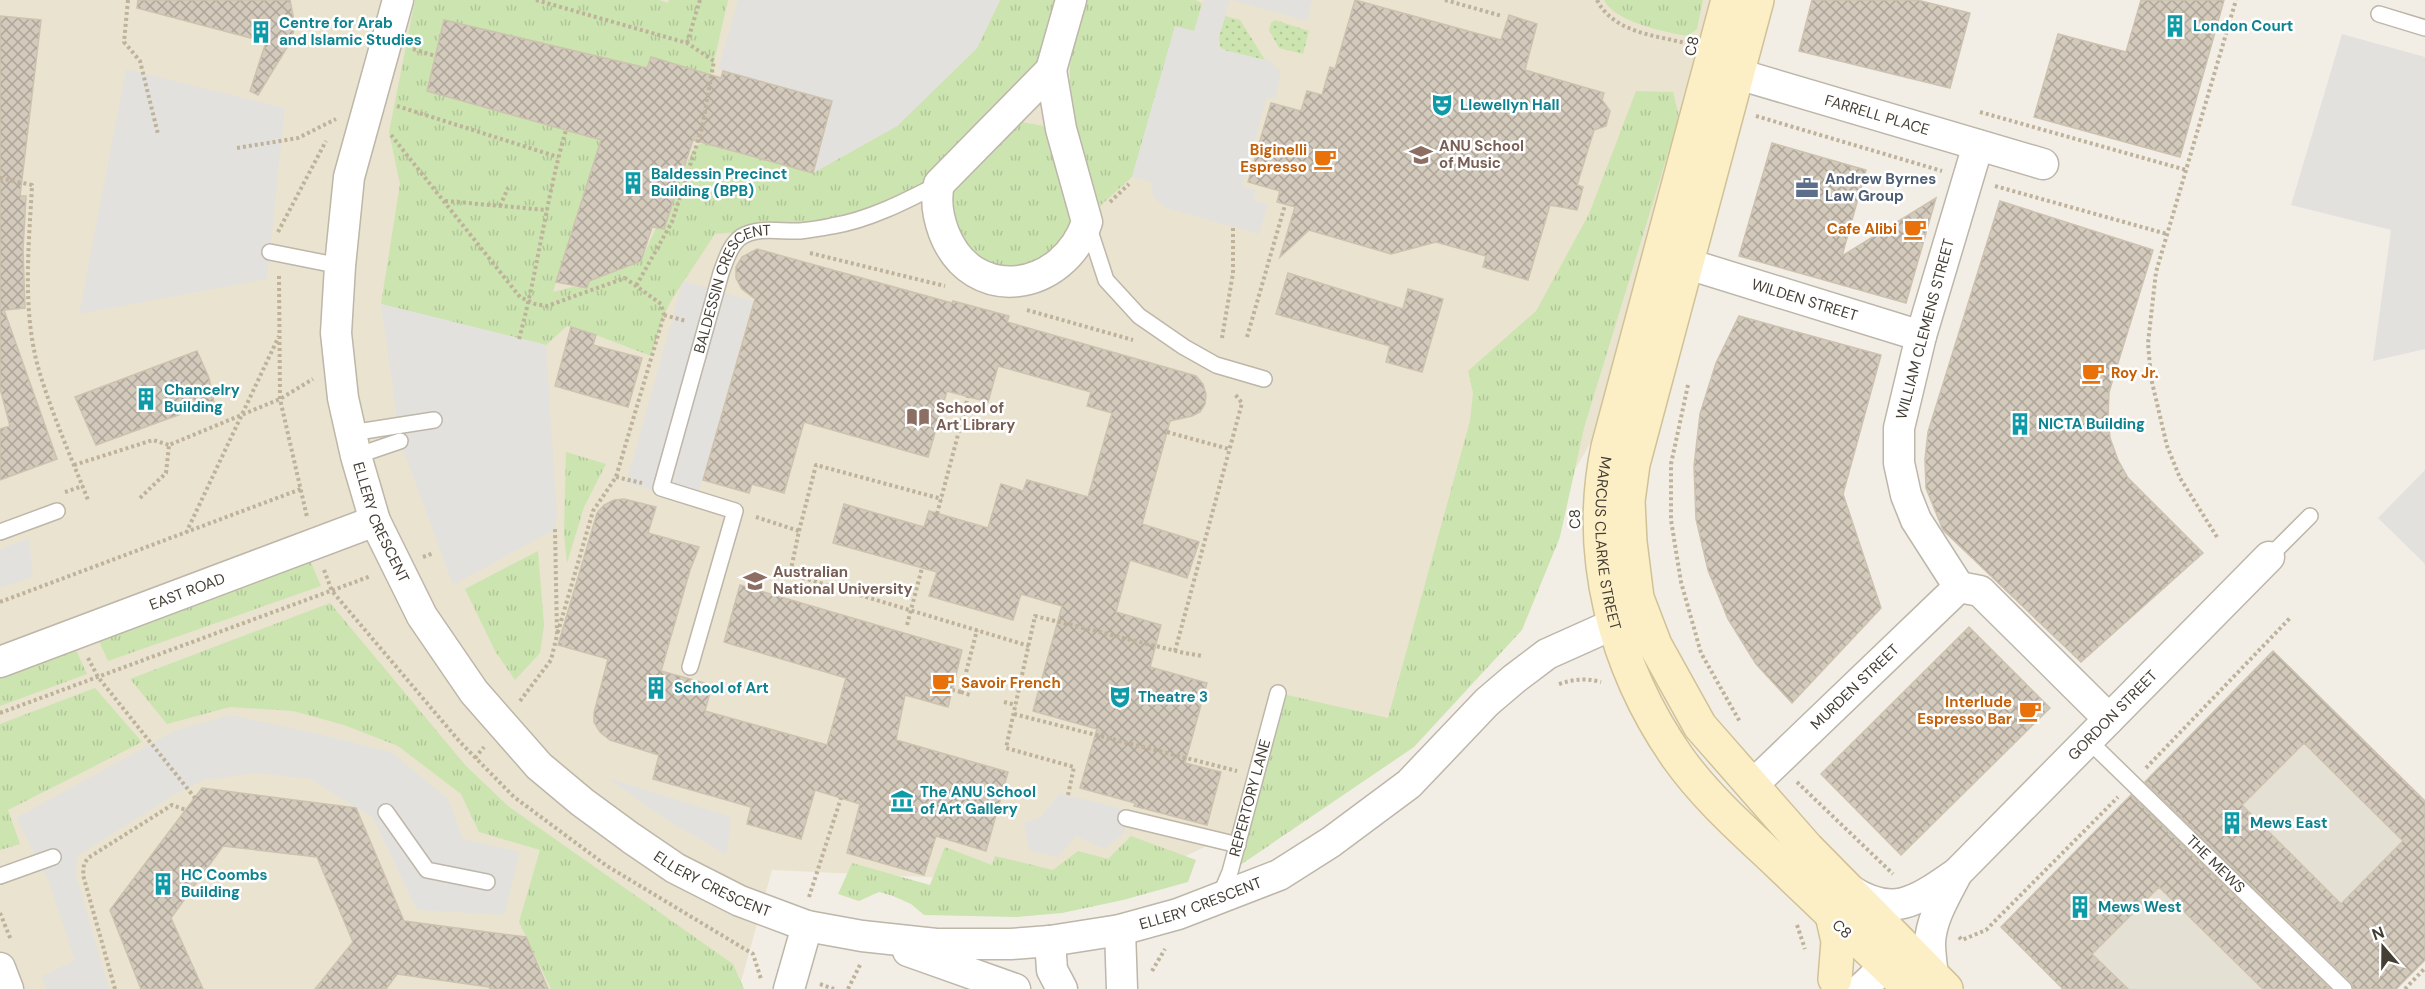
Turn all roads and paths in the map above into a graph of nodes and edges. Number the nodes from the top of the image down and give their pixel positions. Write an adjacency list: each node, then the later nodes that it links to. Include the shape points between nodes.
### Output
1 (128, 0): 24 (path, via 124,42 140,61)
2 (398, 0): 41 (street, ELLERY CRESCENT, via 349,177)
3 (536, 0): 14 (path)
4 (700, 0): 14 (path)
5 (1071, 0): 18 (street)
6 (1445, 0): 12 (path)
7 (1597, 0): 15 (path, via 1620,26)
8 (1728, 0): 19 (street, MARCUS CLARKE STREET)
9 (1757, 0): 19 (street, MARCUS CLARKE STREET)
10 (2236, 0): 75 (path, via 2156,272 2148,343 2151,378 2167,447 2180,478)
11 (2379, 14): 13 (lane)
12 (1502, 16)
13 (2425, 28)
14 (687, 43): 42 (path, via 714,60 700,127 672,222)
15 (1686, 44)
16 (404, 46): 17 (path)
17 (435, 56)
18 (1051, 70): 30 (street); 37 (street, via 1061,129)
19 (1725, 70): 25 (street, FARRELL PLACE); 40 (street, MARCUS CLARKE STREET); 83 (street, MARCUS CLARKE STREET, via 1629,366 1601,479 1598,512 1603,579)
20 (387, 103): 27 (path)
21 (339, 118): 26 (path, via 298,138)
22 (566, 130): 27 (path)
23 (389, 132): 33 (path)
24 (158, 134)
25 (1978, 145): 28 (street, FARRELL PLACE); 45 (street, WILLIAM CLEMENS STREET)
26 (237, 148)
27 (558, 157): 36 (path)
28 (2043, 164)
29 (0, 178): 61 (path, via 32,185 29,311 38,367)
30 (939, 184): 37 (street, via 937,210 947,240 959,259 988,279 1012,282 1046,273 1071,253); 67 (lane, BALDESSIN CRESCENT, via 901,203 834,226 800,231 762,230 732,245 661,488)
31 (1129, 184): 37 (path)
32 (508, 188): 35 (path)
33 (444, 201): 35 (path); 43 (path, via 519,297)
34 (1285, 205): 47 (path)
35 (500, 206): 36 (path)
36 (547, 210): 43 (path)
37 (1098, 213): 51 (lane, via 1106,280 1139,316 1216,365)
38 (1233, 227): 46 (path, via 1233,273)
39 (270, 252): 41 (lane)
40 (1688, 264): 45 (street, WILDEN STREET); 83 (street, MARCUS CLARKE STREET, via 1632,473 1630,542 1637,598)
41 (340, 266): 49 (street, ELLERY CRESCENT, via 336,333)
42 (636, 286): 43 (path, via 625,278 547,306); 87 (path, via 661,304 664,315 616,477 593,511)
43 (529, 301): 48 (path)
44 (279, 336): 54 (path)
45 (1921, 336): 80 (street, WILLIAM CLEMENS STREET, via 1899,428 1899,463 1916,520)
46 (1222, 338)
47 (1247, 338)
48 (519, 339)
49 (340, 364): 54 (path, via 280,399); 59 (street, ELLERY CRESCENT)
50 (1691, 374): 106 (path, via 1671,464 1671,520 1681,582 1701,653)
51 (1264, 379)
52 (1231, 388): 60 (path, via 1242,403)
53 (968, 397): 64 (path)
54 (242, 415): 58 (path); 74 (path)
55 (434, 420): 59 (lane)
56 (1167, 432): 60 (path)
57 (400, 441): 59 (lane)
58 (169, 445): 61 (path, via 153,440); 63 (path, via 166,473)
59 (354, 445): 70 (street, ELLERY CRESCENT)
60 (1229, 449): 89 (path)
61 (74, 465): 65 (path)
62 (301, 489): 74 (path)
63 (140, 498)
64 (942, 499): 68 (path); 72 (path, via 816,465)
65 (88, 500)
66 (57, 511): 73 (lane)
67 (735, 511): 72 (path); 92 (lane)
68 (938, 514)
69 (2310, 516): 77 (lane)
70 (375, 521): 78 (street, ELLERY CRESCENT); 86 (street, EAST ROAD)
71 (555, 529): 87 (path)
72 (800, 531): 82 (path, via 790,574)
73 (0, 532)
74 (185, 533): 81 (path)
75 (2217, 537)
76 (434, 553): 78 (path)
77 (2270, 557): 104 (street, GORDON STREET)
78 (396, 567): 93 (path); 105 (street, ELLERY CRESCENT, via 435,635 474,692)
79 (922, 568): 82 (path)
80 (1959, 587): 104 (street, via 1980,591); 109 (street, MURDEN STREET)
81 (0, 602)
82 (910, 610): 84 (path); 85 (path)
83 (1629, 622): 111 (street, MARCUS CLARKE STREET, via 1655,645 1700,726); 120 (street, MARCUS CLARKE STREET, via 1628,666 1650,713 1679,758 1716,803); 123 (street, ELLERY CRESCENT, via 1547,654 1487,702 1409,784 1279,875)
84 (907, 625)
85 (977, 630): 88 (path); 97 (path)
86 (75, 634): 91 (street, EAST ROAD); 93 (path)
87 (557, 634): 105 (path, via 551,660)
88 (1029, 646): 89 (path, via 1035,616); 101 (path)
89 (1175, 651): 90 (path)
90 (1203, 656)
91 (0, 662)
92 (690, 667)
93 (98, 677): 102 (path); 113 (path)
94 (1604, 682): 95 (path, via 1588,678)
95 (1550, 687)
96 (952, 690): 97 (path)
97 (961, 693): 99 (path)
98 (1278, 693): 110 (lane, REPERTORY LANE)
99 (970, 695)
100 (1004, 702): 101 (path)
101 (1016, 705): 103 (path)
102 (0, 713)
103 (1014, 714): 110 (path); 112 (path, via 1006,748 1074,767)
104 (2109, 719): 107 (street, GORDON STREET)
105 (502, 724): 108 (path); 126 (street, ELLERY CRESCENT, via 539,766 582,802 675,868 740,902)
106 (1742, 725)
107 (2088, 740): 125 (street, GORDON STREET); 146 (lane, THE MEWS)
108 (475, 758)
109 (1777, 763): 111 (street, MURDEN STREET); 125 (path)
110 (1256, 776): 118 (lane, REPERTORY LANE)
111 (1754, 789): 120 (street, via 1749,801 1752,812 1785,847); 124 (street, MARCUS CLARKE STREET, via 1807,848)
112 (1068, 795)
113 (195, 798)
114 (841, 798): 126 (path)
115 (186, 810): 141 (path, via 172,805 84,864 83,875)
116 (386, 812): 122 (lane, via 427,870)
117 (1126, 818): 118 (lane)
118 (1238, 845): 123 (lane, REPERTORY LANE)
119 (53, 857): 121 (lane)
120 (1790, 874): 124 (street, MARCUS CLARKE STREET)
121 (0, 876)
122 (487, 882)
123 (1219, 900): 128 (street, ELLERY CRESCENT)
124 (1840, 902): 125 (street, GORDON STREET); 133 (street, MARCUS CLARKE STREET); 139 (street)
125 (1927, 906): 129 (path, via 1962,940); 138 (street)
126 (808, 912): 130 (street, ELLERY CRESCENT); 142 (street)
127 (1793, 917): 134 (path)
128 (1120, 930): 131 (street, ELLERY CRESCENT); 145 (street)
129 (1986, 930)
130 (862, 936): 131 (street, ELLERY CRESCENT, via 956,944); 143 (street)
131 (1050, 941): 144 (street, via 1053,970)
132 (1169, 944): 137 (path)
133 (1886, 949): 138 (street, MARCUS CLARKE STREET); 139 (street)
134 (1808, 960)
135 (0, 968): 140 (street)
136 (2425, 968): 147 (path)
137 (1152, 974)
138 (1930, 985)
139 (1841, 986)
140 (8, 989)
141 (115, 989)
142 (789, 989)
143 (1015, 989)
144 (1062, 989)
145 (1122, 989)
146 (2344, 989)
147 (2405, 989)

